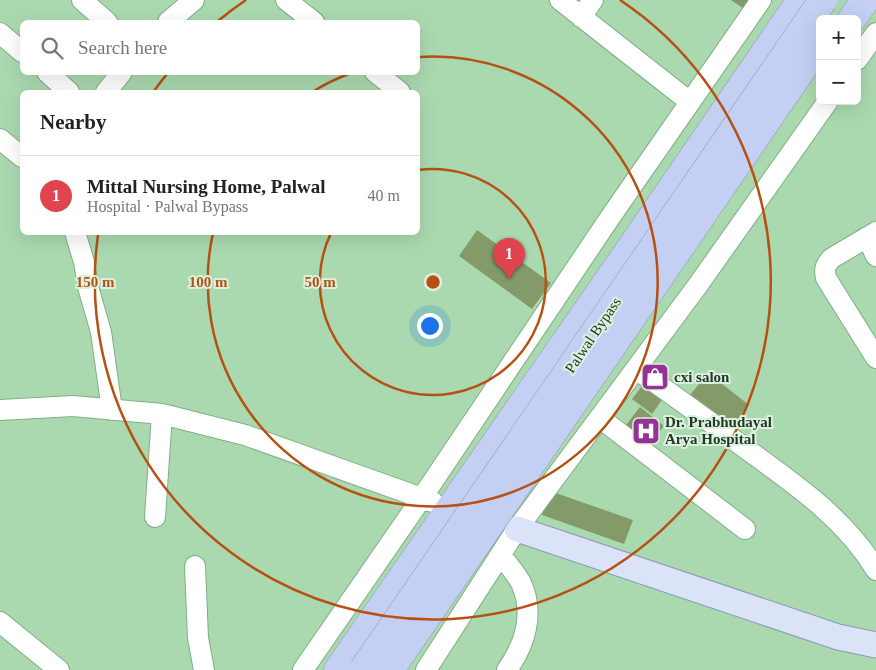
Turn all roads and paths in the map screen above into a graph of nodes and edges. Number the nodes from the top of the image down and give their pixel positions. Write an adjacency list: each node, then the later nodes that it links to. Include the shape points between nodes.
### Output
1 (82, 0): 14 (street)
2 (194, 0): 15 (street)
3 (286, 0): 16 (street)
4 (560, 0): 13 (street)
5 (593, 0): 13 (street)
6 (761, 0): 29 (street)
7 (801, 0): 43 (highway)
8 (823, 0): 56 (highway, Palwal Bypass, bridge)
9 (850, 0): 11 (highway)
10 (865, 0): 12 (highway)
11 (840, 15)
12 (855, 15)
13 (581, 17): 29 (street)
14 (104, 20)
15 (170, 20)
16 (311, 20)
17 (0, 33): 20 (street)
18 (876, 34): 21 (street)
19 (816, 49): 45 (highway, Palwal Bypass, bridge)
20 (20, 50)
21 (861, 55)
22 (816, 72): 45 (highway)
23 (50, 75): 26 (street)
24 (120, 75): 27 (street)
25 (379, 75): 28 (street)
26 (67, 90)
27 (108, 90)
28 (398, 90)
29 (690, 102): 42 (street)
30 (825, 105): 37 (street)
31 (0, 139): 32 (street)
32 (20, 155)
33 (76, 235): 39 (street, via 101,332)
34 (871, 235): 35 (street); 36 (street, via 832,258 825,272)
35 (876, 256)
36 (876, 358)
37 (636, 368): 41 (street); 49 (street, via 770,466 846,528)
38 (0, 410): 39 (street, via 73,406)
39 (112, 410): 40 (street)
40 (162, 414): 42 (street, via 245,435); 44 (street)
41 (600, 418): 45 (street); 46 (street)
42 (421, 499): 43 (street); 54 (street)
43 (451, 508): 45 (street); 55 (highway)
44 (155, 517)
45 (504, 525): 47 (street); 51 (main road, via 838,637); 57 (highway, Palwal Bypass, bridge); 58 (highway)
46 (745, 529)
47 (501, 555): 59 (street); 60 (street, via 520,583 528,605 526,632)
48 (195, 566): 53 (street, via 198,638)
49 (876, 570)
50 (0, 622): 52 (street)
51 (876, 645)
52 (59, 670)
53 (204, 670)
54 (303, 670)
55 (338, 670)
56 (363, 670)
57 (390, 670)
58 (402, 670)
59 (426, 670)
60 (507, 670)

